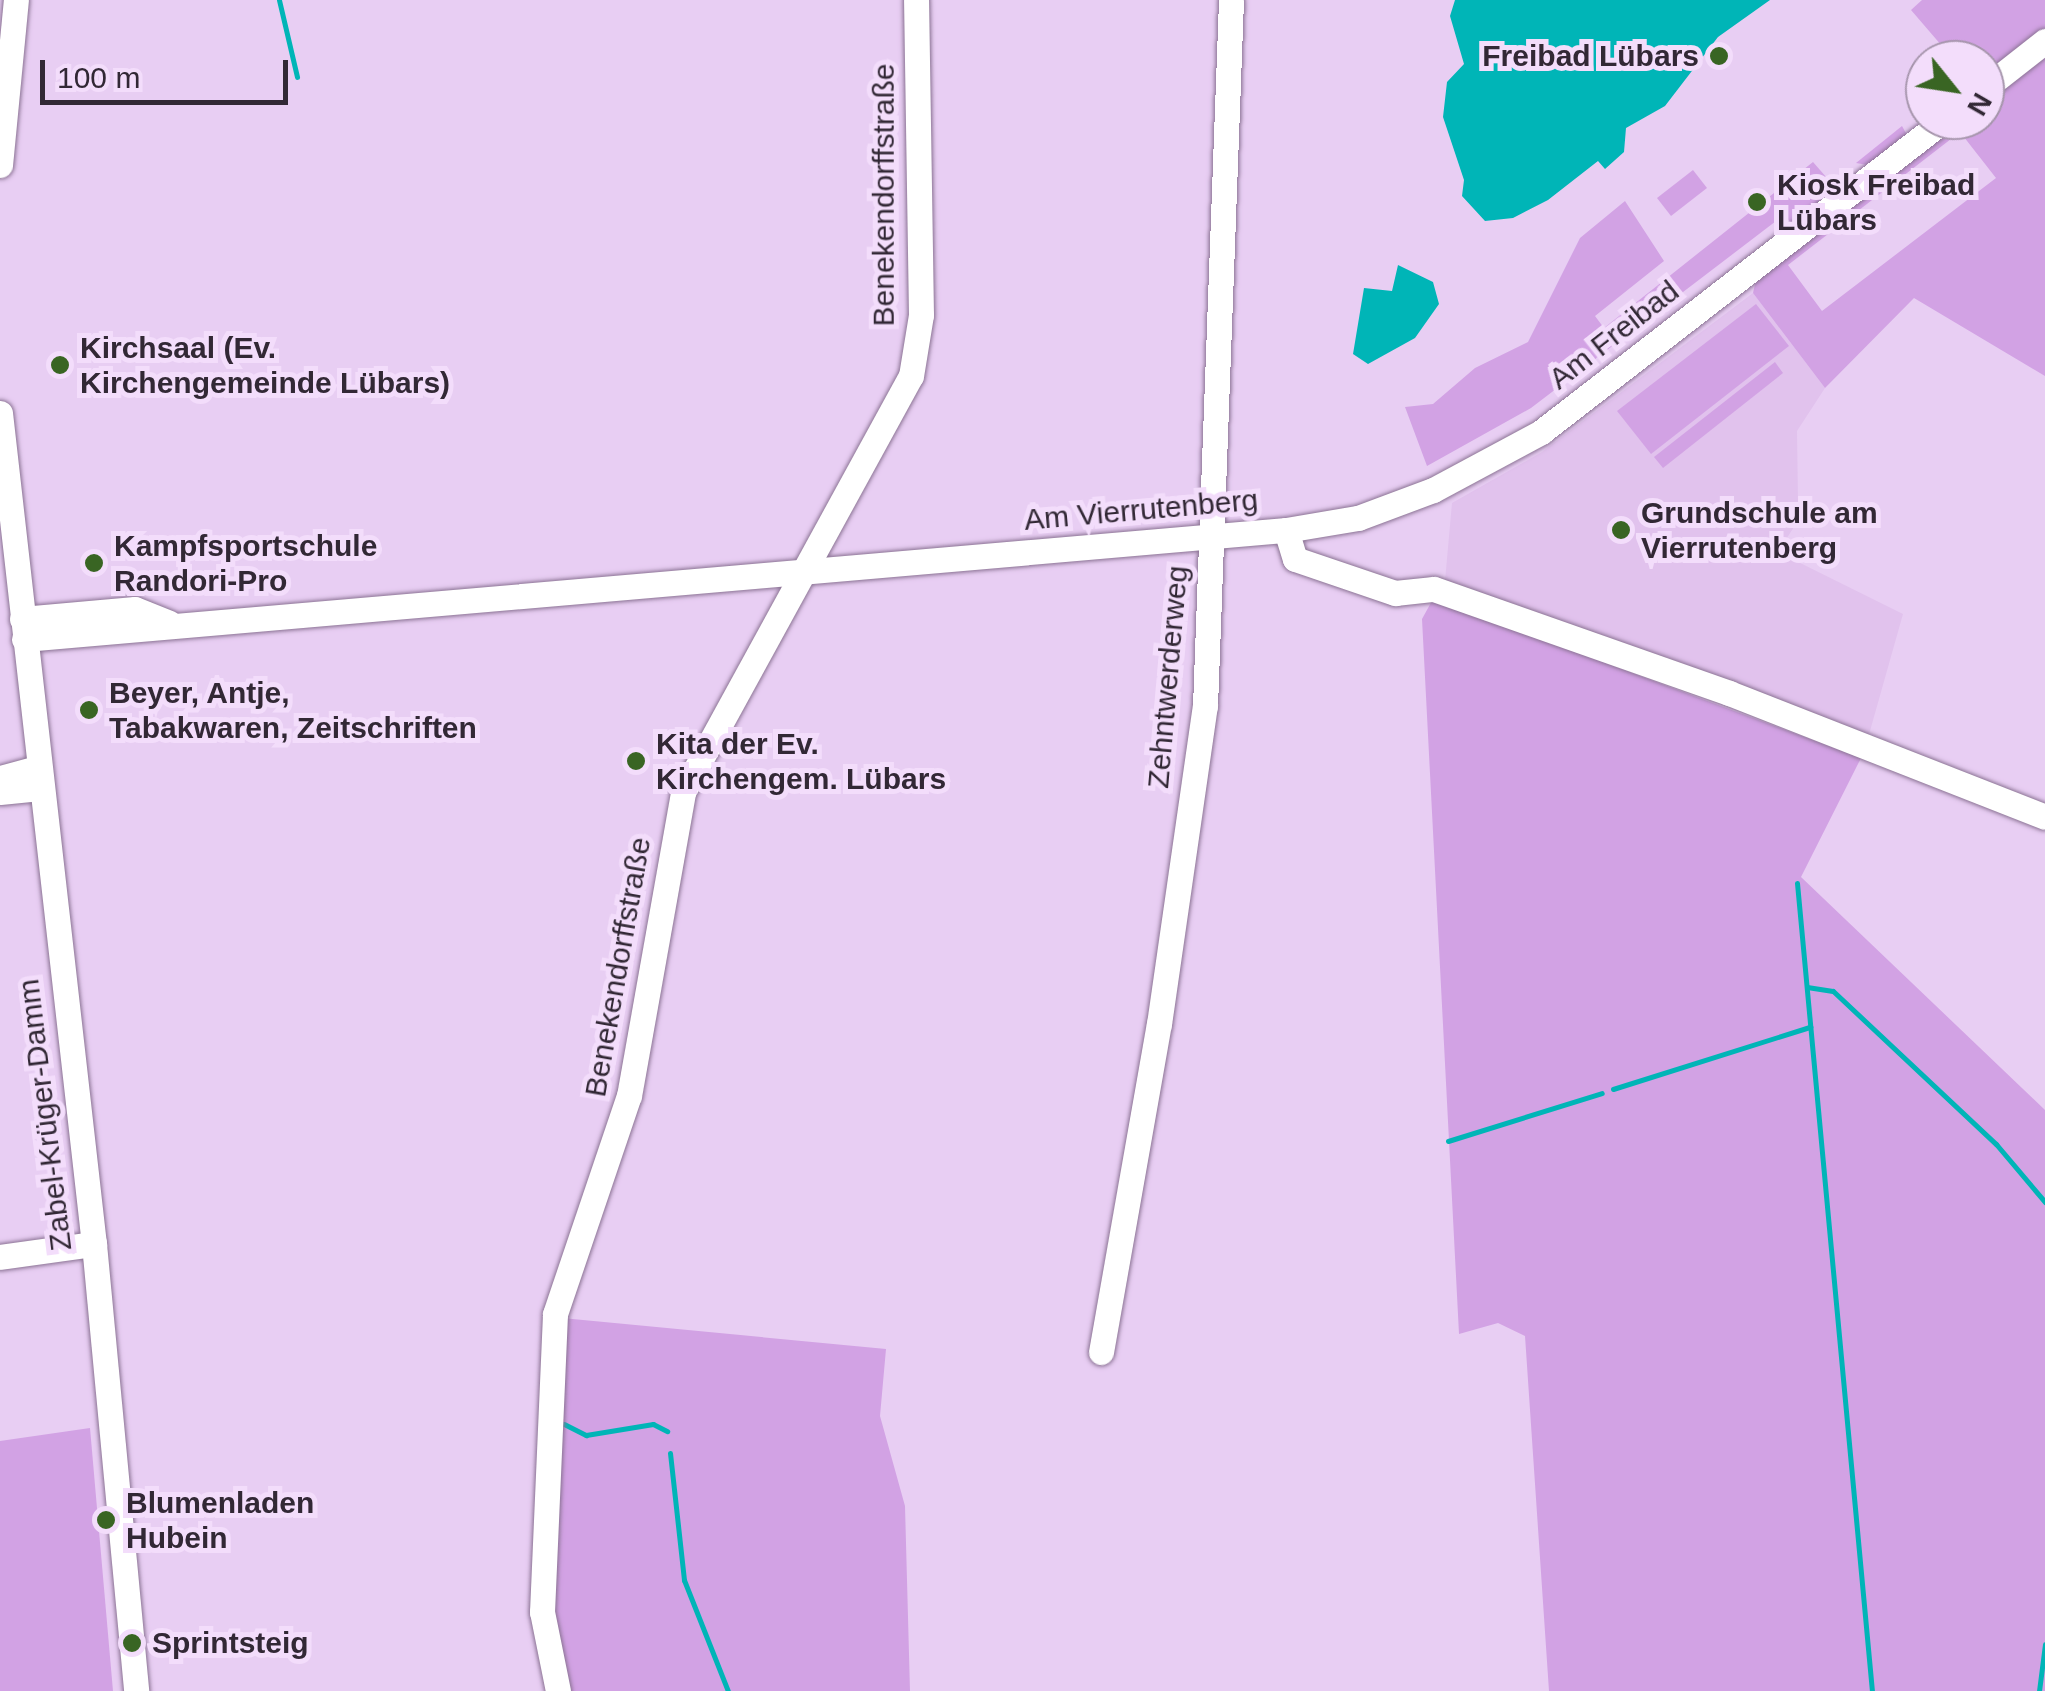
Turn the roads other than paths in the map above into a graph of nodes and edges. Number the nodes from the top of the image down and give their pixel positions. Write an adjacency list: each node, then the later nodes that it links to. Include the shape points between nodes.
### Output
1 (16, 0): 7 (street)
2 (916, 0): 11 (street, Benekendorffstraße, via 921,315 910,376)
3 (1231, 0): 10 (street, Zehntwerderweg)
4 (2045, 41): 5 (street)
5 (2005, 72)
6 (1918, 140): 9 (street, Am Freibad, via 1541,432 1414,498 1358,518)
7 (0, 165)
8 (0, 413): 12 (street, Zabel-Krüger-Damm)
9 (1286, 530): 10 (street, Am Vierrutenberg); 16 (street, Am Vierrutenberg, via 1295,559 1394,593 1434,588)
10 (1212, 535): 11 (street, Am Vierrutenberg); 19 (street, Zehntwerderweg, via 1205,706 1159,1024)
11 (797, 574): 12 (street, Am Vierrutenberg, via 176,626); 21 (street, Benekendorffstraße, via 683,792 630,1096 555,1314 542,1612)
12 (23, 629): 14 (street, Zabel-Krüger-Damm)
13 (0, 778): 14 (street)
14 (39, 778): 15 (street); 17 (street, Zabel-Krüger-Damm)
15 (0, 792)
16 (2045, 817)
17 (94, 1244): 18 (street); 20 (street, Zabel-Krüger-Damm)
18 (0, 1257)
19 (1100, 1352)
20 (136, 1691)
21 (558, 1691)

